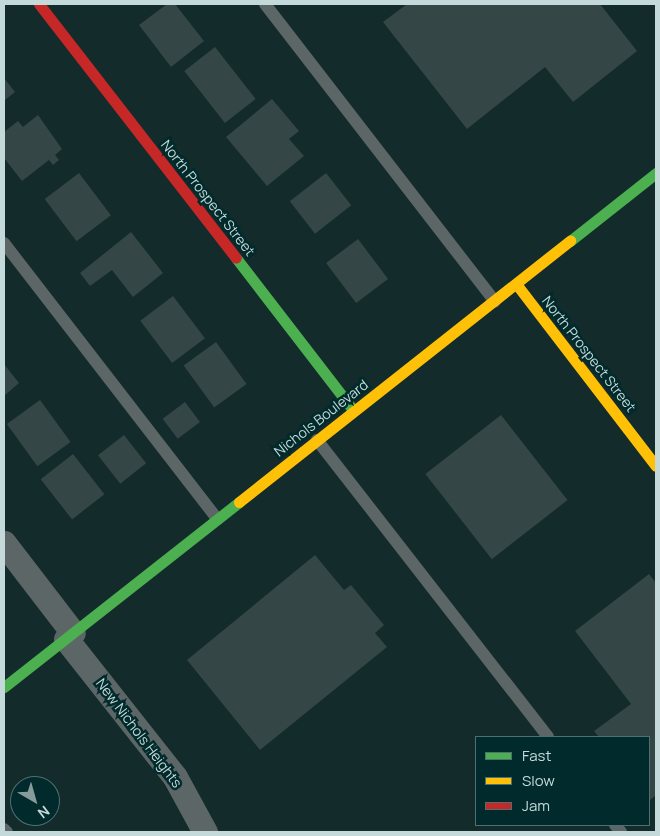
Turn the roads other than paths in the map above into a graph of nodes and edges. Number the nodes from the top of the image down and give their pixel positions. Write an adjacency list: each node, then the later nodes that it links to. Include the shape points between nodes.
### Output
1 (39, 4): 7 (street, North Prospect Street)
2 (265, 4): 6 (lane)
3 (656, 173): 5 (street, Nichols Boulevard)
4 (4, 243): 10 (lane)
5 (517, 285): 6 (street, Nichols Boulevard); 9 (street, North Prospect Street)
6 (495, 302): 7 (street, Nichols Boulevard)
7 (354, 411): 8 (street, Nichols Boulevard)
8 (317, 440): 10 (street, Nichols Boulevard); 14 (lane)
9 (656, 466)
10 (217, 519): 12 (street, Nichols Boulevard)
11 (4, 542): 12 (street, New Nichols Heights)
12 (70, 636): 13 (street, Nichols Boulevard); 17 (street, New Nichols Heights, via 175,777)
13 (4, 687)
14 (547, 736)
15 (4, 829): 16 (lane)
16 (7, 832)
17 (205, 832)

